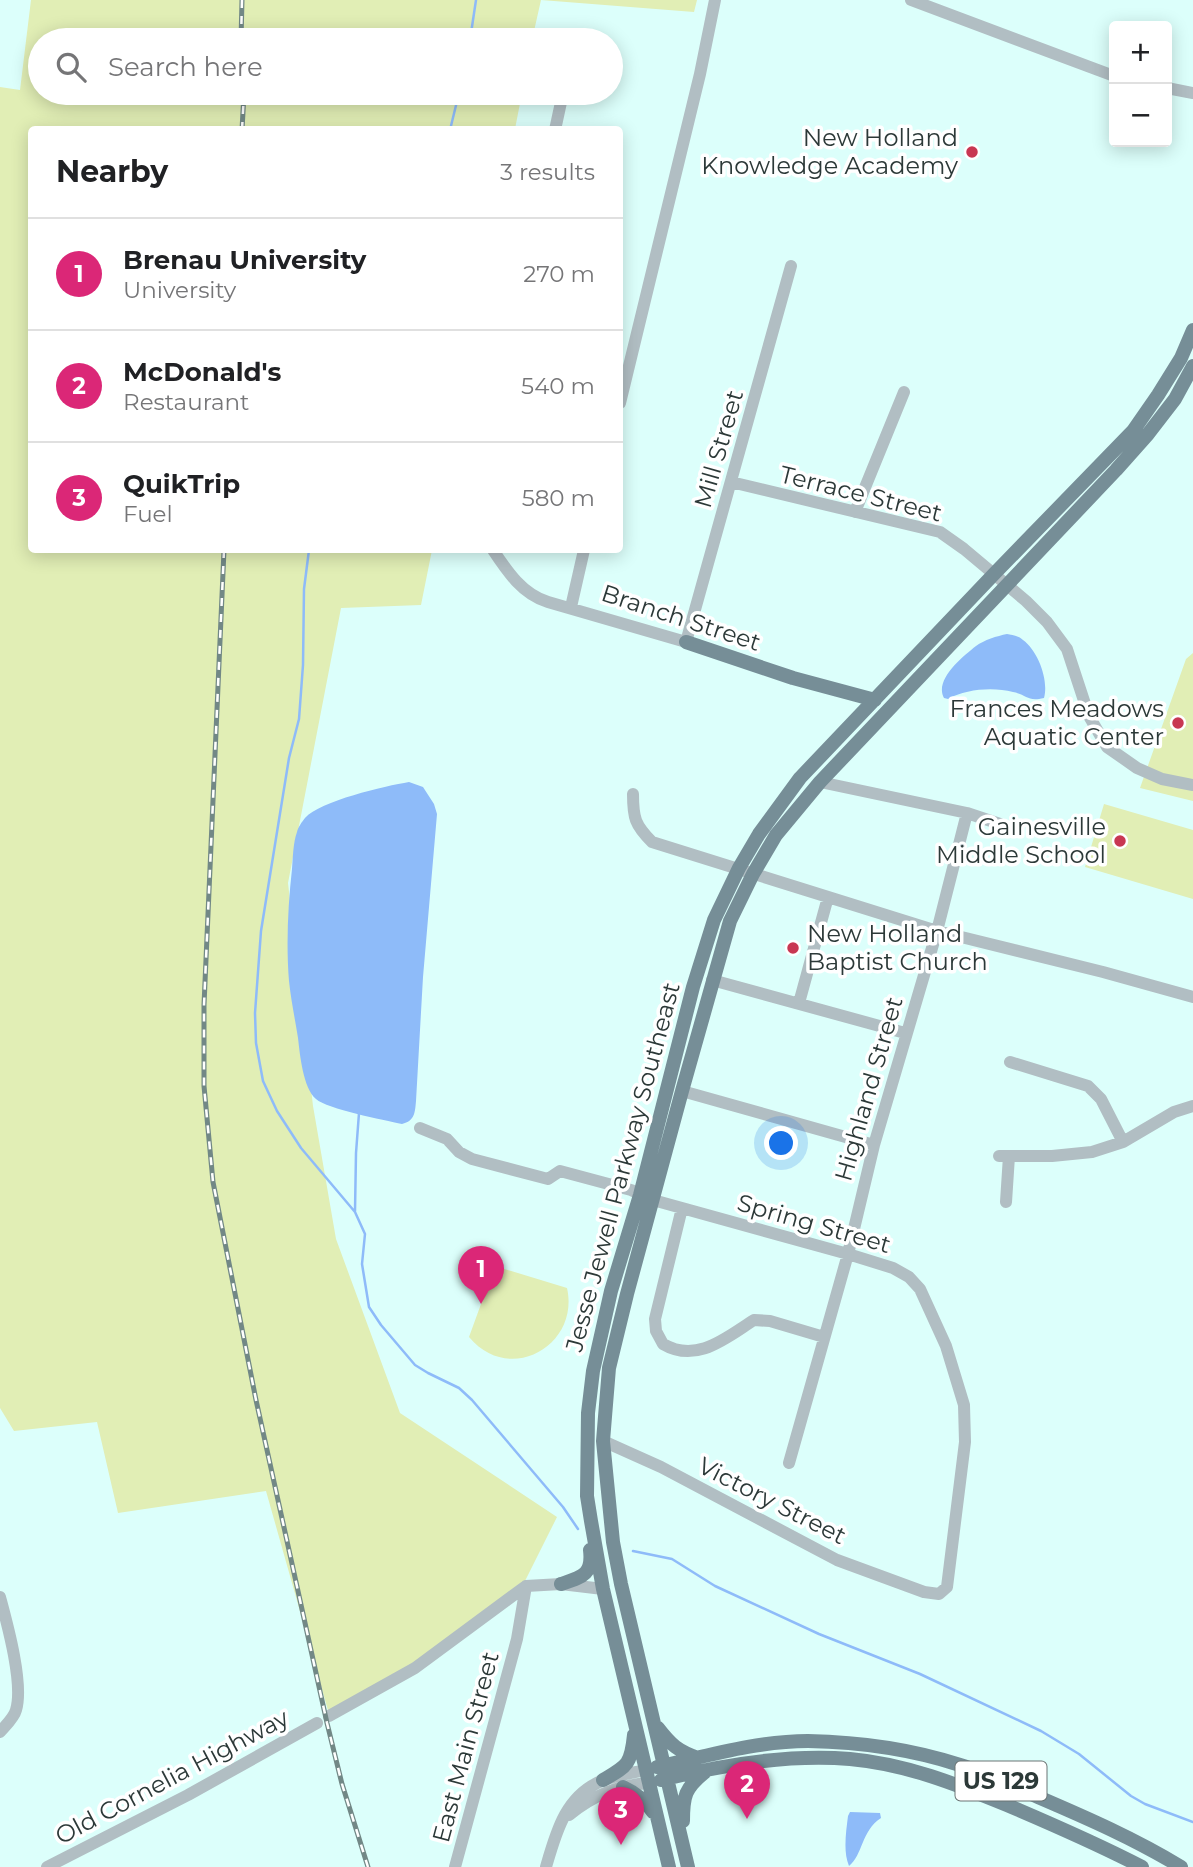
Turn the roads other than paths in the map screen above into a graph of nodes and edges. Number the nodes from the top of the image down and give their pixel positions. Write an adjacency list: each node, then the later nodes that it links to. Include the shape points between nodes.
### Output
1 (715, 0): 11 (street)
2 (911, 0): 3 (street)
3 (1109, 74)
4 (1172, 89): 5 (street)
5 (1193, 93)
6 (560, 105): 7 (street)
7 (556, 126)
8 (791, 266): 13 (street, Mill Street)
9 (1193, 330): 17 (main road, Jesse Jewell Parkway Southeast, via 1181,358 1133,431)
10 (1193, 366): 18 (main road, Jesse Jewell Parkway Southeast, via 1148,434)
11 (623, 391)
12 (904, 392): 14 (street)
13 (731, 482): 14 (street, Terrace Street); 20 (street, Mill Street)
14 (855, 512): 17 (street, Terrace Street, via 940,532)
15 (495, 553): 19 (street, Branch Street, via 530,594)
16 (583, 553): 19 (street)
17 (994, 574): 18 (street, Terrace Street); 21 (main road, Jesse Jewell Parkway Southeast)
18 (1006, 585): 22 (main road, Jesse Jewell Parkway Southeast); 23 (street, Terrace Street, via 1047,622 1067,649 1089,716 1107,747 1137,768)
19 (570, 607): 20 (street, Branch Street)
20 (686, 642): 21 (main road, Branch Street)
21 (875, 700): 27 (main road, Jesse Jewell Parkway Southeast, via 800,778)
22 (820, 782): 25 (street); 28 (main road, Jesse Jewell Parkway Southeast, via 776,835)
23 (1193, 785)
24 (633, 794): 27 (street, via 634,816 652,842)
25 (967, 813): 26 (street); 30 (street, Highland Street)
26 (1000, 824)
27 (738, 868): 28 (street); 41 (main road, Jesse Jewell Parkway Southeast, via 714,920 693,987)
28 (753, 874): 29 (street); 31 (main road, Jesse Jewell Parkway Southeast, via 730,921)
29 (828, 897): 30 (street); 33 (street)
30 (937, 931): 32 (street); 34 (street, Highland Street)
31 (712, 980): 33 (street); 36 (main road, Jesse Jewell Parkway Southeast)
32 (1193, 998)
33 (799, 1003): 34 (street)
34 (905, 1034): 40 (street, Highland Street)
35 (1010, 1062): 39 (street, via 1088,1086 1101,1099)
36 (682, 1091): 40 (street); 41 (main road, Jesse Jewell Parkway Southeast)
37 (1193, 1106): 39 (street)
38 (420, 1128): 41 (street, Spring Street, via 447,1139 472,1159 548,1179 560,1171)
39 (1123, 1142): 42 (street, via 1092,1152 1004,1156)
40 (874, 1145): 44 (street, Highland Street)
41 (647, 1197): 43 (street, Spring Street); 46 (main road, Jesse Jewell Parkway Southeast, via 609,1368); 48 (main road, Jesse Jewell Parkway Southeast, via 611,1291 593,1371 587,1451)
42 (1006, 1202)
43 (682, 1208): 44 (street, Spring Street); 45 (street, via 655,1319 663,1344 680,1351 716,1346 754,1320)
44 (848, 1254): 45 (street, Highland Street); 52 (street, Spring Street, via 893,1268 909,1276 920,1289 946,1346 964,1405 965,1442 949,1580 939,1594)
45 (824, 1337): 47 (street, Highland Street)
46 (603, 1441): 52 (street, Victory Street, via 837,1560); 57 (main road, Jesse Jewell Parkway Southeast, via 613,1542)
47 (789, 1463)
48 (591, 1521): 49 (main road, via 587,1533 590,1566 580,1578); 51 (main road, Jesse Jewell Parkway Southeast)
49 (561, 1584): 50 (street); 51 (street)
50 (526, 1587): 54 (street, via 415,1668); 68 (street, East Main Street, via 517,1639)
51 (603, 1589): 56 (main road, Jesse Jewell Parkway Southeast)
52 (924, 1592)
53 (0, 1597): 58 (street, via 18,1691 16,1712)
54 (329, 1716)
55 (317, 1723): 67 (street, Old Cornelia Highway)
56 (634, 1723): 61 (main road, Jesse Jewell Parkway Southeast); 62 (main road, via 631,1757 624,1768)
57 (654, 1724): 59 (main road, via 668,1742); 60 (main road, Jesse Jewell Parkway Southeast)
58 (0, 1732)
59 (702, 1765): 60 (main road); 66 (main road, via 685,1793); 72 (main road, US 129, via 808,1758 895,1766 957,1784); 73 (main road, US 129, via 761,1746 807,1741 920,1754 963,1766 1096,1821)
60 (666, 1772): 61 (main road); 66 (main road, Jesse Jewell Parkway Southeast)
61 (648, 1776): 62 (street); 63 (street); 64 (main road, Jesse Jewell Parkway Southeast)
62 (603, 1780): 65 (street, via 582,1792 569,1805)
63 (623, 1787): 64 (main road, via 647,1803); 65 (street, via 607,1790)
64 (656, 1816): 70 (main road, Jesse Jewell Parkway Southeast)
65 (564, 1819): 69 (street)
66 (682, 1843): 71 (main road, Jesse Jewell Parkway Southeast)
67 (47, 1867)
68 (455, 1867)
69 (546, 1867)
70 (669, 1867)
71 (688, 1867)
72 (1143, 1867)
73 (1181, 1867)

